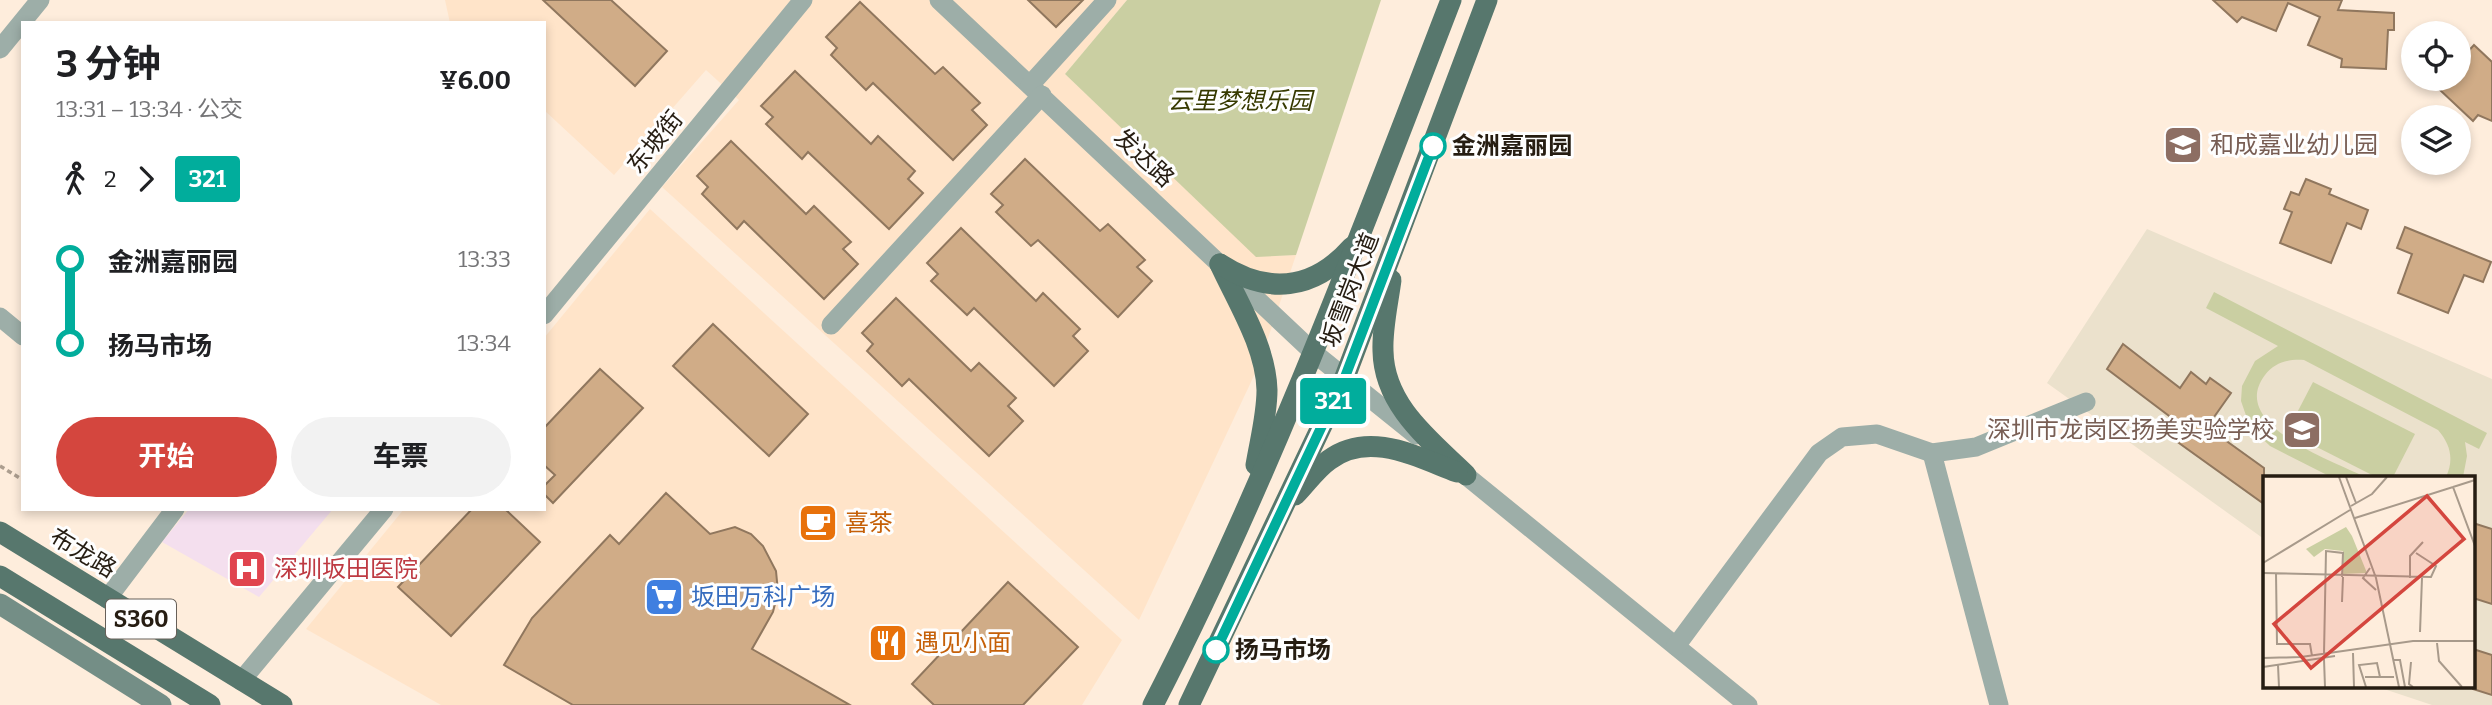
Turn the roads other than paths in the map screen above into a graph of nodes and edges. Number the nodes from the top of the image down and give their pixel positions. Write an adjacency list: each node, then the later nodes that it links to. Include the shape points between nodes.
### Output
1 (40, 0): 7 (street)
2 (803, 0): 14 (street, 东坡街)
3 (939, 0): 10 (street, 发达路)
4 (1107, 0): 10 (street)
5 (1451, 0): 11 (main road, 坂雪岗大道)
6 (1488, 0): 12 (main road, 坂雪岗大道)
7 (23, 21)
8 (21, 23): 9 (street)
9 (0, 49)
10 (1036, 90): 13 (street, 发达路); 16 (street)
11 (1363, 227): 13 (main road, via 1339,262 1301,282 1259,283); 18 (main road, 坂雪岗大道)
12 (1395, 245): 19 (main road, 坂雪岗大道); 22 (main road, via 1383,351 1387,377 1412,423)
13 (1220, 264): 18 (street, 发达路); 23 (main road, via 1259,350 1266,378 1266,406)
14 (546, 313)
15 (0, 317): 17 (street)
16 (831, 325)
17 (21, 333)
18 (1314, 353): 19 (street, 发达路); 23 (main road, 坂雪岗大道)
19 (1345, 377): 22 (street, 发达路); 26 (main road, 坂雪岗大道)
20 (2086, 402): 21 (street, via 1976,447)
21 (1932, 453): 31 (street, via 1877,434 1842,436 1819,453); 39 (street)
22 (1466, 475): 26 (main road, via 1388,447 1364,446 1327,461); 31 (street, 发达路)
23 (1251, 494): 36 (main road, 坂雪岗大道)
24 (173, 511): 29 (street)
25 (382, 511): 32 (street)
26 (1281, 511): 37 (main road, 坂雪岗大道)
27 (0, 532): 29 (main road, 布龙路 / S360)
28 (0, 576): 34 (main road, S360)
29 (107, 599): 32 (main road, 布龙路 / S360)
30 (0, 604): 33 (main road)
31 (1676, 646): 38 (street, 发达路)
32 (241, 681): 35 (main road, 布龙路 / S360)
33 (161, 705)
34 (210, 705)
35 (282, 705)
36 (1153, 705)
37 (1189, 705)
38 (1748, 705)
39 (1999, 705)

